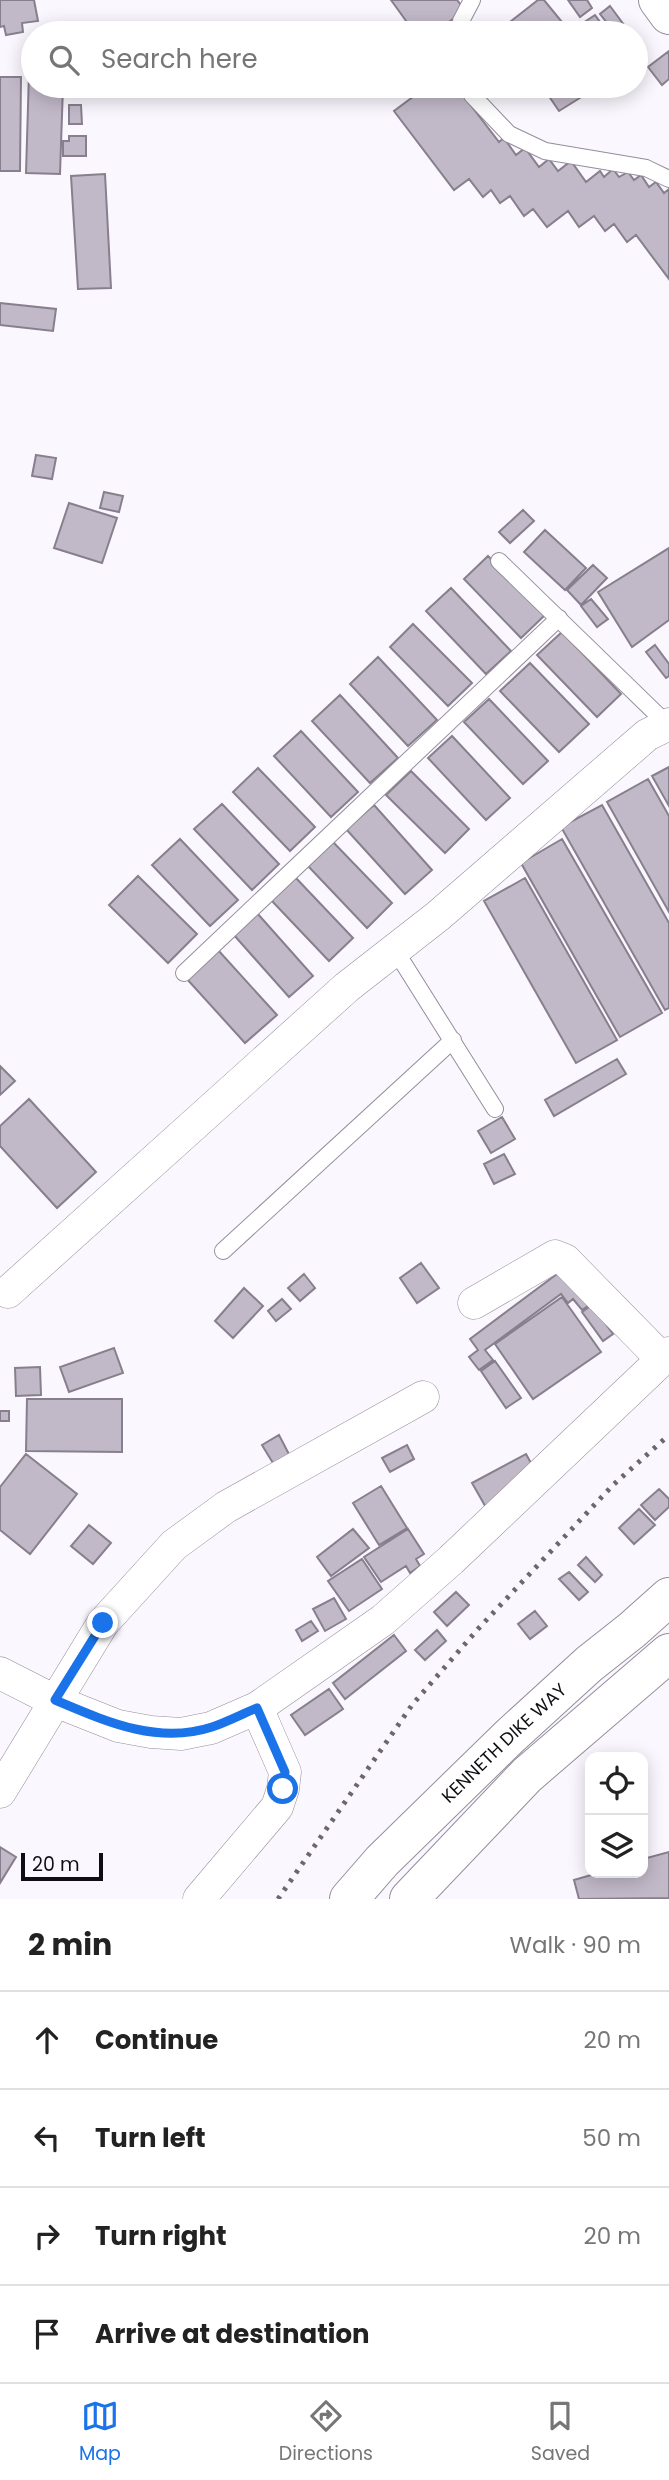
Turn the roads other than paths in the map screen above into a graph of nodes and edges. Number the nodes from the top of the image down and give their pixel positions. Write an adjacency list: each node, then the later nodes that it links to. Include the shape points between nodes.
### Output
1 (657, 0): 3 (highway)
2 (467, 3): 4 (lane)
3 (669, 15)
4 (461, 21)
5 (475, 98): 6 (lane, via 509,134 545,151 646,168)
6 (669, 178)
7 (499, 561): 8 (lane)
8 (559, 618): 9 (lane); 11 (lane)
9 (668, 725): 10 (street, via 647,735)
10 (395, 950): 12 (lane); 15 (street, via 346,987)
11 (184, 973)
12 (453, 1040): 13 (lane); 14 (lane)
13 (495, 1109)
14 (223, 1251)
15 (8, 1292)
16 (474, 1303): 17 (street, via 555,1256 565,1260)
17 (665, 1356): 23 (street, via 383,1620)
18 (422, 1397): 22 (street, via 226,1507 174,1545 103,1623)
19 (669, 1597): 26 (highway, KENNETH DIKE WAY, via 509,1737)
20 (669, 1653): 27 (highway, via 527,1775)
21 (0, 1673): 22 (street)
22 (55, 1700): 23 (street, via 118,1726 181,1734 211,1728); 24 (street)
23 (257, 1708): 25 (street, via 285,1772 283,1789 277,1807)
24 (0, 1792)
25 (199, 1899)
26 (349, 1899)
27 (409, 1899)

